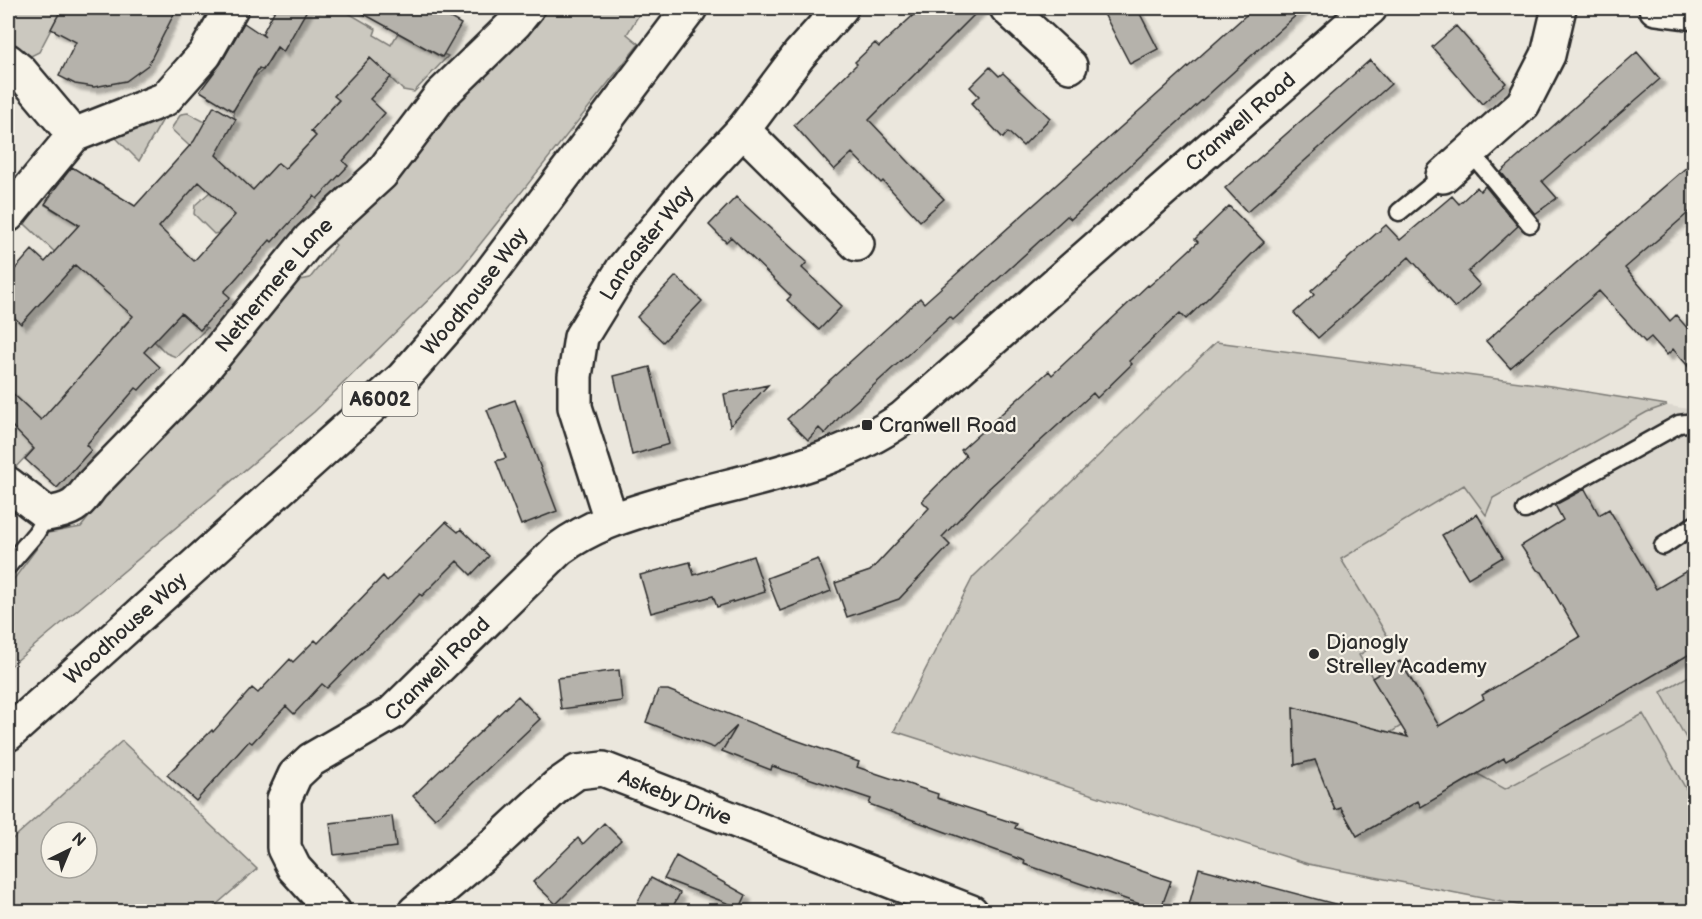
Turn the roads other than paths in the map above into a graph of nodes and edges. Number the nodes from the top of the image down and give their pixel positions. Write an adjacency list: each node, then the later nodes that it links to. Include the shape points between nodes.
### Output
1 (231, 8): 13 (street, via 205,54 165,99)
2 (690, 8): 28 (street, Woodhouse Way / A6002, via 465,307 403,378)
3 (841, 8): 12 (street, Lancaster Way, via 799,55)
4 (1007, 8): 11 (street)
5 (1371, 8): 24 (street, Cranwell Road, via 879,435 819,461)
6 (1559, 8): 14 (street, via 1548,55 1523,104)
7 (1656, 8): 9 (street)
8 (513, 13): 23 (street, Nethermere Lane, via 441,95 381,174 310,239 197,377 77,505)
9 (1695, 13)
10 (8, 62): 13 (street)
11 (1070, 66)
12 (743, 130): 19 (street); 24 (street, Lancaster Way, via 688,189 623,269 581,337 575,407)
13 (74, 135): 17 (street)
14 (1470, 152): 15 (street); 18 (lane)
15 (1443, 176): 16 (lane)
16 (1400, 212)
17 (8, 215)
18 (1530, 224)
19 (857, 244)
20 (1695, 422): 22 (lane, via 1679,424)
21 (8, 484): 23 (street)
22 (1525, 510)
23 (47, 514): 27 (lane)
24 (611, 520): 29 (street, Cranwell Road, via 581,532 559,549 392,713 311,760 295,775 284,799 284,848 294,868)
25 (1695, 525): 26 (lane)
26 (1663, 546)
27 (8, 566)
28 (8, 734)
29 (334, 912)
30 (415, 912): 31 (street, Askeby Drive, via 557,786 577,772 603,769)
31 (971, 912)

